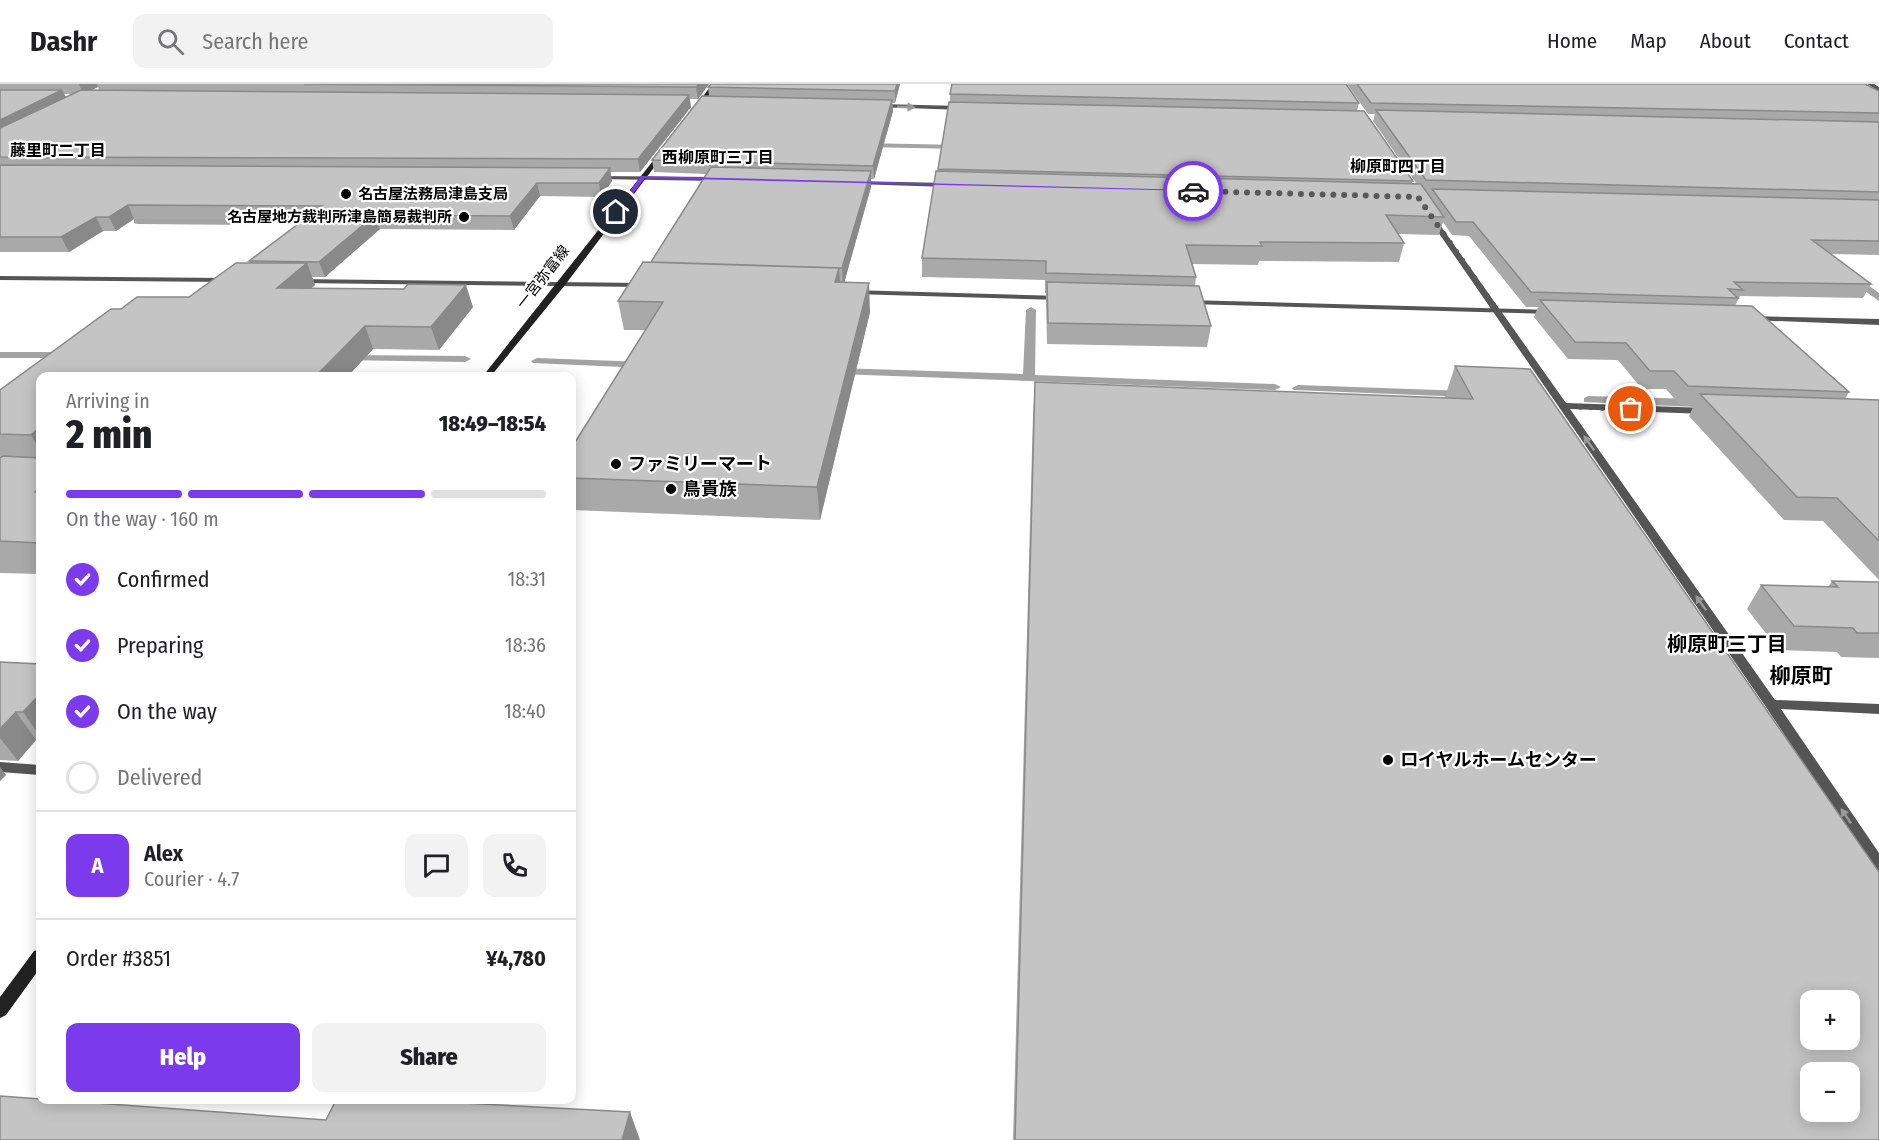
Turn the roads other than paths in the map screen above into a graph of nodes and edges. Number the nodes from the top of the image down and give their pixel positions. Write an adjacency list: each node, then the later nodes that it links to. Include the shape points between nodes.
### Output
1 (715, 84): 5 (main road)
2 (1870, 84): 3 (street)
3 (1879, 89)
4 (691, 102): 5 (street)
5 (700, 103): 6 (street); 9 (main road)
6 (712, 103)
7 (868, 106): 8 (street, one-way to 8)
8 (976, 108)
9 (693, 112)
10 (665, 149): 12 (main road, 一宮弥富線)
11 (584, 177): 12 (street)
12 (643, 177): 13 (street); 20 (main road, 一宮弥富線)
13 (727, 179)
14 (846, 182): 15 (street)
15 (953, 185)
16 (1425, 207): 25 (street)
17 (0, 278): 18 (street)
18 (242, 280)
19 (289, 280): 20 (street)
20 (562, 283): 21 (street); 29 (main road, 一宮弥富線)
21 (657, 286)
22 (846, 291): 23 (street)
23 (1071, 298)
24 (1178, 301): 25 (street)
25 (1496, 311): 26 (street); 30 (street)
26 (1568, 313)
27 (1735, 318): 28 (street)
28 (1879, 322)
29 (490, 372)
30 (1563, 406): 31 (street); 32 (street, one-way to 30)
31 (1715, 411)
32 (1772, 704): 33 (street); 36 (street, one-way to 32)
33 (1879, 709)
34 (0, 767): 35 (street)
35 (36, 770)
36 (1879, 865)
37 (36, 962): 38 (main road)
38 (0, 1010)

